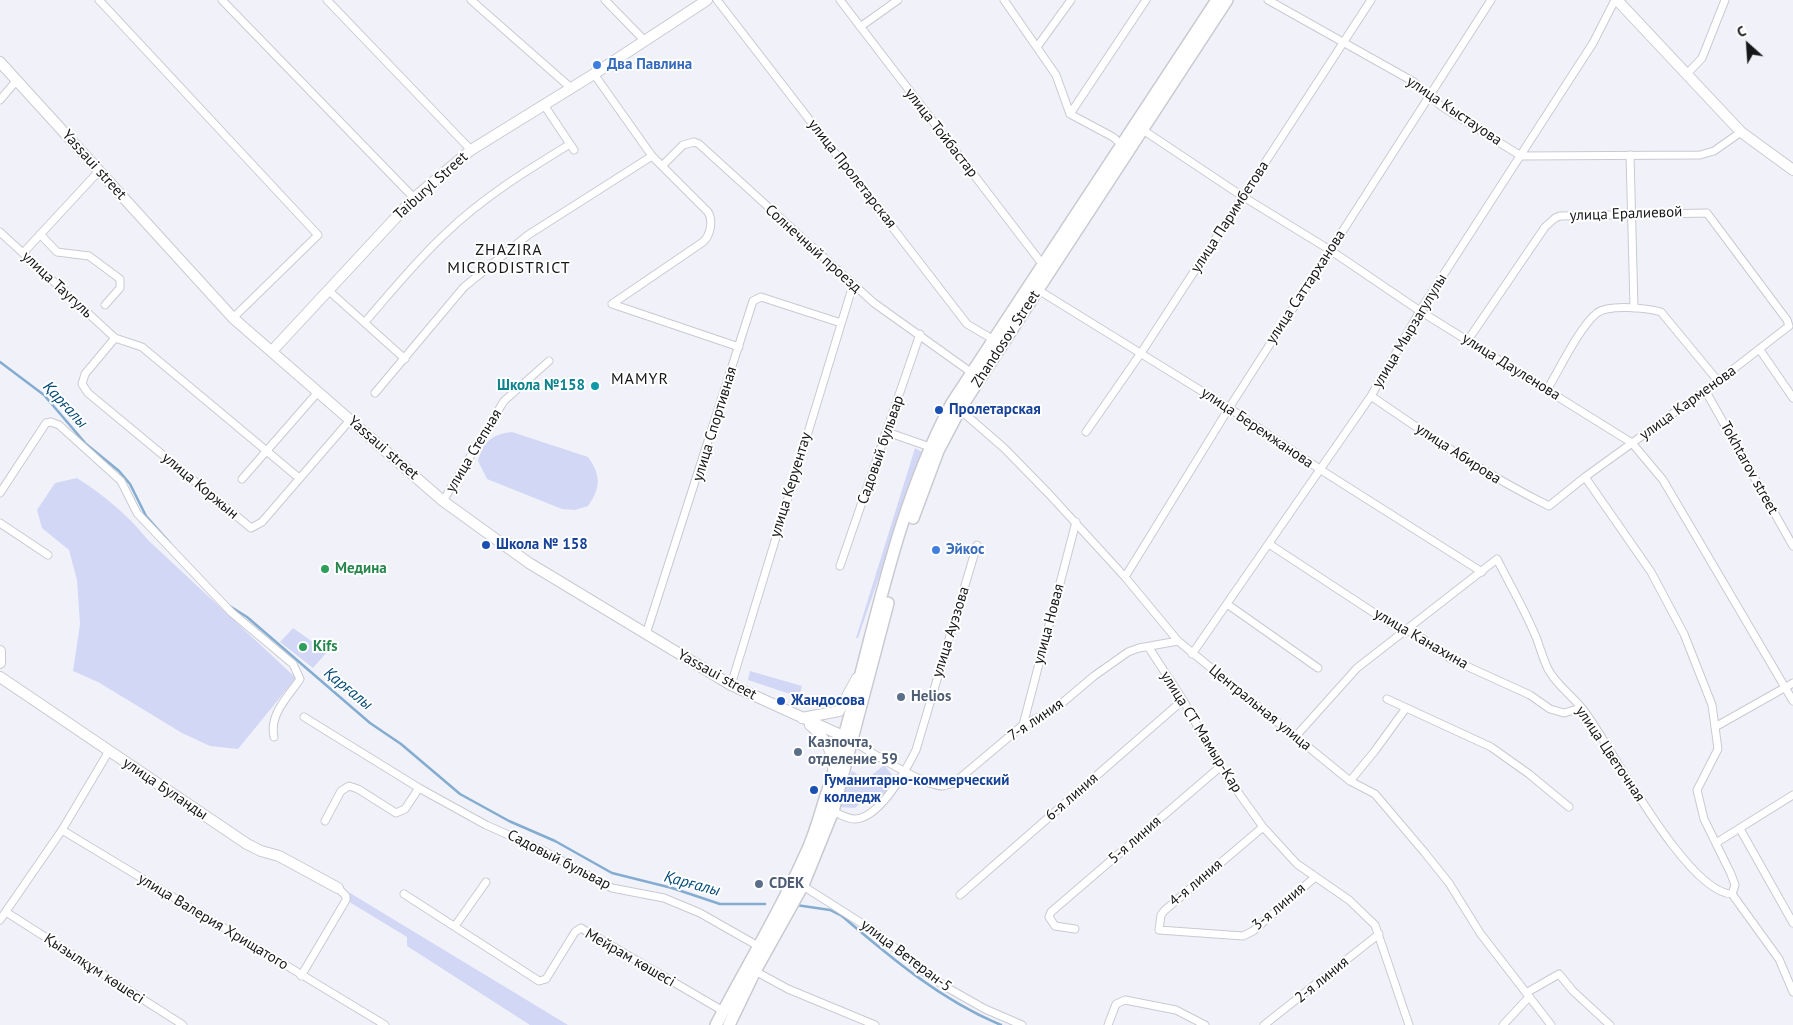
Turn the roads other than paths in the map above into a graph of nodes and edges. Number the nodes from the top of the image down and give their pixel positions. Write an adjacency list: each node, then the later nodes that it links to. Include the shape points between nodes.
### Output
1 (99, 0): 57 (street, via 318,234)
2 (222, 0): 44 (street)
3 (328, 0): 36 (street)
4 (471, 0): 28 (street)
5 (605, 0): 21 (street)
6 (707, 0): 21 (main road, Taiburyl Street)
7 (717, 0): 63 (street, улица Пролетарская, via 968,324)
8 (840, 0): 20 (street, улица Тойбастар)
9 (898, 0): 20 (street)
10 (1004, 0): 23 (street)
11 (1071, 0): 23 (street)
12 (1146, 0): 32 (street)
13 (1217, 0): 33 (main road, Zhandosov Street)
14 (1227, 0): 33 (main road, Zhandosov Street)
15 (1268, 0): 22 (street, улица Кыстауова)
16 (1371, 0): 22 (street, улица Паримбетова)
17 (1491, 0): 29 (street, улица Саттарханова)
18 (1616, 0): 26 (main road); 39 (street, улица Мырзагулулы, via 1593,43)
19 (1725, 0): 26 (street, via 1702,58)
20 (860, 27): 50 (street, улица Тойбастар)
21 (644, 40): 25 (main road, Taiburyl Street)
22 (1344, 42): 29 (street, улица Кыстауова, via 1414,82); 43 (street, улица Паримбетова)
23 (1037, 47): 32 (street, via 1062,87)
24 (0, 62): 27 (main road, Yassaui street)
25 (594, 74): 28 (main road, Taiburyl Street); 38 (street)
26 (1686, 75): 34 (main road)
27 (17, 80): 30 (street); 42 (main road, Yassaui street)
28 (571, 88): 31 (main road, Taiburyl Street)
29 (1431, 96): 39 (street, улица Кыстауова, via 1441,106); 48 (street, улица Саттарханова)
30 (0, 100)
31 (544, 105): 36 (main road, Taiburyl Street); 58 (street, via 572,147 496,191 451,228)
32 (1070, 114): 35 (street)
33 (1140, 127): 35 (main road, Zhandosov Street); 43 (street, улица Дауленова); 52 (main road, Zhandosov Street)
34 (1741, 132): 37 (street, via 1714,151 1700,154); 41 (main road)
35 (1122, 145): 50 (main road, Zhandosov Street)
36 (471, 150): 44 (main road, Taiburyl Street)
37 (1630, 155): 39 (street); 45 (street)
38 (652, 156): 40 (street); 69 (street, via 528,235 464,287)
39 (1521, 156): 56 (street, улица Мырзагулулы)
40 (662, 166): 51 (street, Солнечный проезд, via 683,145 699,144); 65 (street, via 710,214 707,239 612,304)
41 (1793, 170)
42 (99, 171): 47 (street); 57 (main road, Yassaui street)
43 (1242, 196): 48 (street, улица Дауленова); 68 (street, улица Паримбетова)
44 (414, 198): 53 (main road, Taiburyl Street)
45 (1632, 216): 55 (street); 60 (street, улица Ералиевой, via 1707,213); 64 (street, улица Ералиевой, via 1560,216 1550,221)
46 (0, 232): 49 (street, улица Таугуль)
47 (40, 234): 49 (street); 54 (street, via 57,252 89,256 120,279 120,288)
48 (1330, 250): 56 (street, улица Дауленова); 80 (street, улица Саттарханова)
49 (23, 253): 62 (street, улица Таугуль)
50 (1043, 265): 52 (main road, Zhandosov Street)
51 (853, 285): 59 (street, улица Керуентау); 61 (street, Солнечный проезд)
52 (1034, 288): 63 (main road, Zhandosov Street); 68 (street, улица Беремжанова); 79 (main road, Zhandosov Street)
53 (328, 290): 58 (street); 67 (main road, Taiburyl Street)
54 (105, 305)
55 (1634, 308): 72 (street, via 1656,311 1667,318); 73 (street, via 1599,312 1589,321)
56 (1420, 311): 64 (street, улица Дауленова); 77 (street, улица Мырзагулулы)
57 (233, 318): 67 (main road, Yassaui street)
58 (365, 322): 69 (street)
59 (841, 323): 65 (street, улица Спортивная, via 756,298); 115 (street, улица Керуентау)
60 (1789, 326): 66 (street, улица Карменова)
61 (920, 334): 71 (street, Солнечный проезд); 82 (street, Садовый бульвар)
62 (114, 338): 86 (street, via 142,347); 89 (street, улица Коржын, via 85,374 82,384 88,393 251,528 262,522)
63 (994, 340): 71 (main road, Zhandosov Street)
64 (1468, 340): 73 (street, улица Дауленова)
65 (739, 347): 105 (street, улица Спортивная)
66 (1760, 350): 72 (street, улица Карменова); 78 (street)
67 (272, 351): 75 (main road, Yassaui street)
68 (1141, 353): 80 (street, улица Беремжанова); 83 (street, улица Паримбетова)
69 (406, 359): 76 (street)
70 (549, 361): 92 (street, улица Степная, via 504,401)
71 (972, 373): 79 (main road, Zhandosov Street)
72 (1718, 382): 74 (street, улица Карменова)
73 (1547, 390): 84 (street, улица Дауленова)
74 (1705, 390): 84 (street, улица Карменова); 98 (street, Tokhtarov street)
75 (318, 392): 81 (main road, Yassaui street); 86 (street)
76 (375, 393)
77 (1371, 396): 87 (street, улица Мырзагулулы); 93 (street, улица Абирова, via 1462,458)
78 (1793, 398)
79 (956, 406): 85 (main road, Zhandosov Street); 94 (street, Центральная улица, via 1004,448); 128 (main road, Zhandosov Street, via 901,554)
80 (1229, 408): 87 (street, улица Беремжанова); 102 (street, улица Саттарханова)
81 (350, 420): 89 (street, улица Коржын); 92 (main road, Yassaui street)
82 (887, 432): 85 (street); 100 (street, Садовый бульвар)
83 (1086, 432)
84 (1632, 443): 88 (street, улица Карменова); 116 (street, улица Дауленова, via 1663,480)
85 (930, 448): 112 (main road, Zhandosov Street, via 896,546)
86 (267, 452): 89 (street); 90 (street)
87 (1321, 470): 96 (street, улица Мырзагулулы); 101 (street, улица Беремжанова)
88 (1585, 477): 93 (street, улица Карменова); 125 (street, via 1651,572 1684,634 1712,705)
89 (299, 478)
90 (242, 480)
91 (0, 493): 127 (street, via 46,423 52,422 121,481 137,513 231,612 293,664 300,679 273,718)
92 (443, 501): 105 (main road, Yassaui street, via 529,563)
93 (1549, 506)
94 (1076, 522): 102 (street, Центральная улица); 124 (street, улица Новая)
95 (0, 524): 99 (street)
96 (1269, 544): 103 (street, улица Мырзагулулы); 104 (street, улица Канахина, via 1391,624)
97 (977, 545): 131 (street, улица Ауэзова, via 916,750)
98 (1793, 546)
99 (48, 555)
100 (840, 566)
101 (1482, 572): 104 (street); 121 (street, улица Цветочная, via 1498,559 1535,635 1548,670)
102 (1125, 577): 106 (street, Центральная улица)
103 (1227, 604): 109 (street, улица Мырзагулулы); 111 (street)
104 (1404, 629): 121 (street, улица Канахина, via 1451,659 1530,695 1550,709 1564,713); 126 (street, via 1357,668)
105 (646, 634): 115 (main road, Yassaui street)
106 (1178, 641): 107 (street, 7-я линия); 109 (street, Центральная улица)
107 (1149, 648): 118 (street, улица СТ Мамыр-Кар); 124 (street, 7-я линия, via 1128,652 1055,709)
108 (0, 651): 110 (main road)
109 (1192, 654): 126 (street, Центральная улица)
110 (0, 663)
111 (1318, 668)
112 (860, 673): 123 (main road, via 839,711); 128 (main road, Zhandosov Street, via 847,720)
113 (0, 677): 129 (main road, улица Буланды)
114 (1793, 683): 116 (street)
115 (730, 685): 123 (main road, Yassaui street)
116 (1785, 688): 119 (street, улица Дауленова); 125 (street)
117 (1387, 699): 120 (street)
118 (1183, 700): 130 (street, улица СТ Мамыр-Кар); 149 (street, 6-я линия)
119 (1793, 702)
120 (1406, 708): 132 (street); 136 (street, via 1491,747)
121 (1581, 708): 148 (street, улица Цветочная, via 1643,804 1694,871 1725,894)
122 (304, 717): 133 (street, Садовый бульвар)
123 (802, 718): 128 (main road, Yassaui street); 134 (main road, via 819,733 833,756)
124 (1023, 725): 131 (street, 7-я линия, via 954,783 936,785)
125 (1715, 727): 142 (street, via 1718,749 1697,790 1704,819)
126 (1296, 736): 132 (street, Центральная улица)
127 (274, 737)
128 (847, 738): 131 (street, 7-я линия); 134 (main road); 137 (main road)
129 (109, 751): 140 (street); 146 (main road, улица Буланды, via 247,844 279,856)
130 (1220, 768): 139 (street, улица СТ Мамыр-Кар); 155 (street, 5-я линия, via 1051,912 1049,917 1054,926)
131 (905, 772): 137 (street, улица Ауэзова, via 885,800 865,816 856,819)
132 (1350, 781): 162 (street, Центральная улица, via 1376,794 1450,883 1480,933)
133 (419, 788): 138 (street, via 406,809 396,813 349,786 340,791); 158 (street, Садовый бульвар, via 612,888 664,898 700,913)
134 (829, 788): 145 (main road)
135 (1793, 795): 141 (street)
136 (1569, 807)
137 (832, 811): 145 (main road)
138 (325, 821)
139 (1263, 827): 143 (street, улица СТ Мамыр-Кар); 157 (street, 4-я линия, via 1165,910 1160,920 1159,930)
140 (62, 830): 151 (street); 160 (street, улица Валерия Хрищатого)
141 (1740, 830): 142 (street); 153 (street)
142 (1716, 843): 148 (street, via 1735,885)
143 (1314, 878): 156 (street, улица СТ Мамыр-Кар, via 1349,900 1375,925); 157 (street, 3-я линия)
144 (486, 882): 154 (street)
145 (798, 883): 150 (main road); 170 (street, улица Ветеран-5, via 877,933 946,987)
146 (338, 888): 160 (street, улица Валерия Хрищатого, via 346,900)
147 (404, 894): 154 (street, Мейрам көшесі)
148 (1732, 894): 161 (street, via 1779,959)
149 (960, 895)
150 (784, 909): 158 (main road); 159 (main road)
151 (6, 912): 152 (street); 165 (street, Қызылқұм көшесі)
152 (0, 920)
153 (1793, 923)
154 (455, 926): 163 (street, Мейрам көшесі, via 539,982 546,979 575,932 581,928)
155 (1075, 930)
156 (1379, 934): 164 (street, улица СТ Мамыр-Кар); 173 (street, 2-я линия)
157 (1243, 936)
158 (758, 946): 163 (main road)
159 (755, 971): 168 (main road); 169 (street, via 788,989)
160 (301, 976): 166 (street)
161 (1793, 992)
162 (1527, 995): 174 (street); 175 (street, Центральная улица); 176 (street, via 1560,974 1573,991)
163 (723, 1011): 167 (main road)
164 (1407, 1024)
165 (183, 1025)
166 (385, 1025)
167 (716, 1025)
168 (729, 1025)
169 (875, 1025)
170 (1022, 1025)
171 (1108, 1025): 172 (street, via 1116,1004 1125,1000 1176,1010)
172 (1205, 1025)
173 (1264, 1025)
174 (1503, 1025)
175 (1551, 1025)
176 (1610, 1025)

